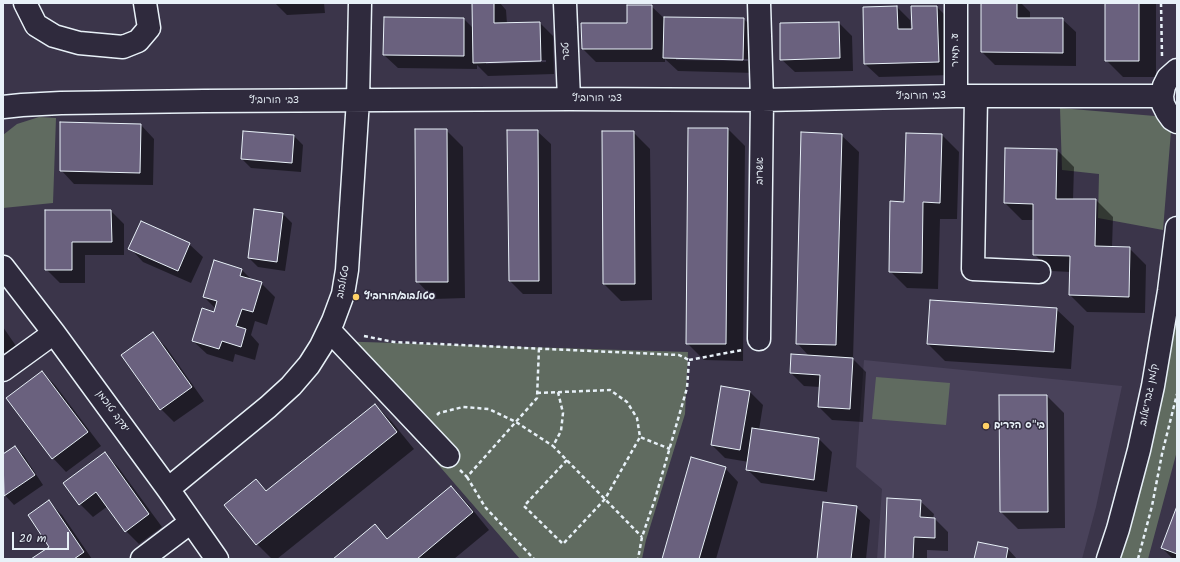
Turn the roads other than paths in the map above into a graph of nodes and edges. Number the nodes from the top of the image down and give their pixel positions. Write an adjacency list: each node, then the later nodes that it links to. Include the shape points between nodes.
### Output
1 (26, 3): 2 (street, via 36,25 54,36 78,43 122,47 138,41 148,28)
2 (145, 3)
3 (360, 3): 11 (street, סטולבוב)
4 (564, 3): 10 (street, טפר)
5 (759, 3): 12 (street, אשרוב)
6 (956, 3): 9 (street, ע. תמיר)
7 (1169, 65): 8 (street)
8 (1162, 96): 9 (street, צבי הורוביץ); 16 (street, via 1167,112)
9 (966, 97): 12 (street, צבי הורוביץ); 19 (street, ע. תמיר, via 973,269)
10 (569, 99): 11 (street, צבי הורוביץ); 12 (street, צבי הורוביץ)
11 (358, 100): 13 (street, צבי הורוביץ); 20 (street, סטולבוב, via 347,270 343,294)
12 (762, 100): 22 (street, אשרוב)
13 (33, 104): 14 (street, צבי הורוביץ); 15 (street, צבי הורוביץ)
14 (3, 107)
15 (3, 117)
16 (1177, 122)
17 (1177, 228): 29 (street, קלמן גבריאלוב, via 1153,386 1139,450)
18 (3, 267): 21 (street, יעקב טוכמן)
19 (1039, 272)
20 (329, 330): 24 (street); 25 (street, סטולבוב, via 309,364 291,386)
21 (54, 333): 23 (street); 25 (street, יעקב טוכמן)
22 (759, 339)
23 (3, 370)
24 (448, 456)
25 (168, 489): 26 (street, יעקב טוכמן)
26 (191, 522): 27 (street); 28 (street, יעקב טוכמן)
27 (142, 559)
28 (217, 559)
29 (1108, 559)

